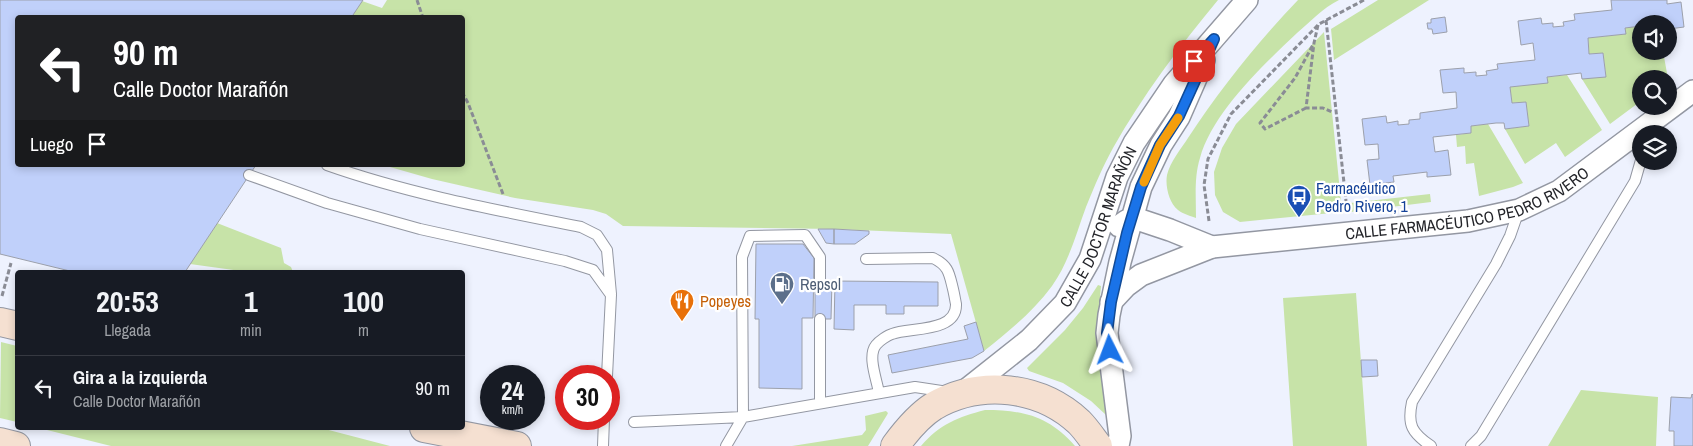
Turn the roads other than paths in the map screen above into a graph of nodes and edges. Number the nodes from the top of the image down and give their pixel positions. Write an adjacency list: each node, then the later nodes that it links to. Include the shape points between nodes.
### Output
1 (1247, 0): 2 (street, CALLE DOCTOR MARAÑÓN)
2 (1214, 39): 9 (street, CALLE DOCTOR MARAÑÓN, via 1179,116 1160,145); 15 (street, CALLE DOCTOR MARAÑÓN, via 1174,84 1134,143 1116,177)
3 (1693, 91): 4 (street, CALLE FARMACÉUTICO PEDRO RIVERO)
4 (1655, 125)
5 (1632, 143): 10 (street, CALLE FARMACÉUTICO PEDRO RIVERO, via 1559,191)
6 (333, 167): 17 (lane, via 443,198 581,228 597,235 607,250)
7 (1638, 170): 39 (lane, via 1635,181 1481,436)
8 (249, 174): 17 (lane, via 327,203 593,270)
9 (1141, 187): 11 (street, CALLE DOCTOR MARAÑÓN); 12 (street, CALLE FARMACÉUTICO PEDRO RIVERO, via 1153,211)
10 (1519, 210): 13 (street, CALLE FARMACÉUTICO PEDRO RIVERO, via 1468,222); 38 (lane, via 1496,264 1412,402 1409,414 1411,429)
11 (1131, 221): 12 (street, CALLE FARMACÉUTICO PEDRO RIVERO, via 1140,220); 15 (street, via 1113,230); 18 (street, CALLE DOCTOR MARAÑÓN)
12 (1170, 230): 13 (street, CALLE FARMACÉUTICO PEDRO RIVERO)
13 (1212, 246): 18 (street, CALLE FARMACÉUTICO PEDRO RIVERO, via 1141,275)
14 (866, 259): 23 (lane, via 933,258 943,263 949,272 956,304 951,318 938,326 892,334 876,345 872,357)
15 (1090, 259): 24 (street, CALLE DOCTOR MARAÑÓN, via 1065,303 1029,340)
16 (820, 281): 26 (lane, via 820,257 805,235 750,236 742,257)
17 (611, 295): 22 (lane)
18 (1111, 302): 37 (street, CALLE DOCTOR MARAÑÓN, via 1107,333 1120,436)
19 (1, 310): 21 (street)
20 (820, 319): 25 (lane)
21 (15, 323)
22 (608, 365)
23 (879, 393): 24 (lane, via 915,387); 25 (lane)
24 (961, 394): 35 (street, via 934,406 911,425); 36 (street, via 993,389 1024,392 1054,404 1080,423)
25 (820, 403): 26 (lane)
26 (743, 417): 27 (lane); 34 (lane)
27 (634, 422)
28 (434, 430): 32 (street)
29 (604, 430): 33 (lane)
30 (0, 442): 31 (street)
31 (16, 446)
32 (517, 446)
33 (603, 446)
34 (726, 446)
35 (894, 446)
36 (1098, 446)
37 (1118, 446)
38 (1431, 446)
39 (1471, 446)

